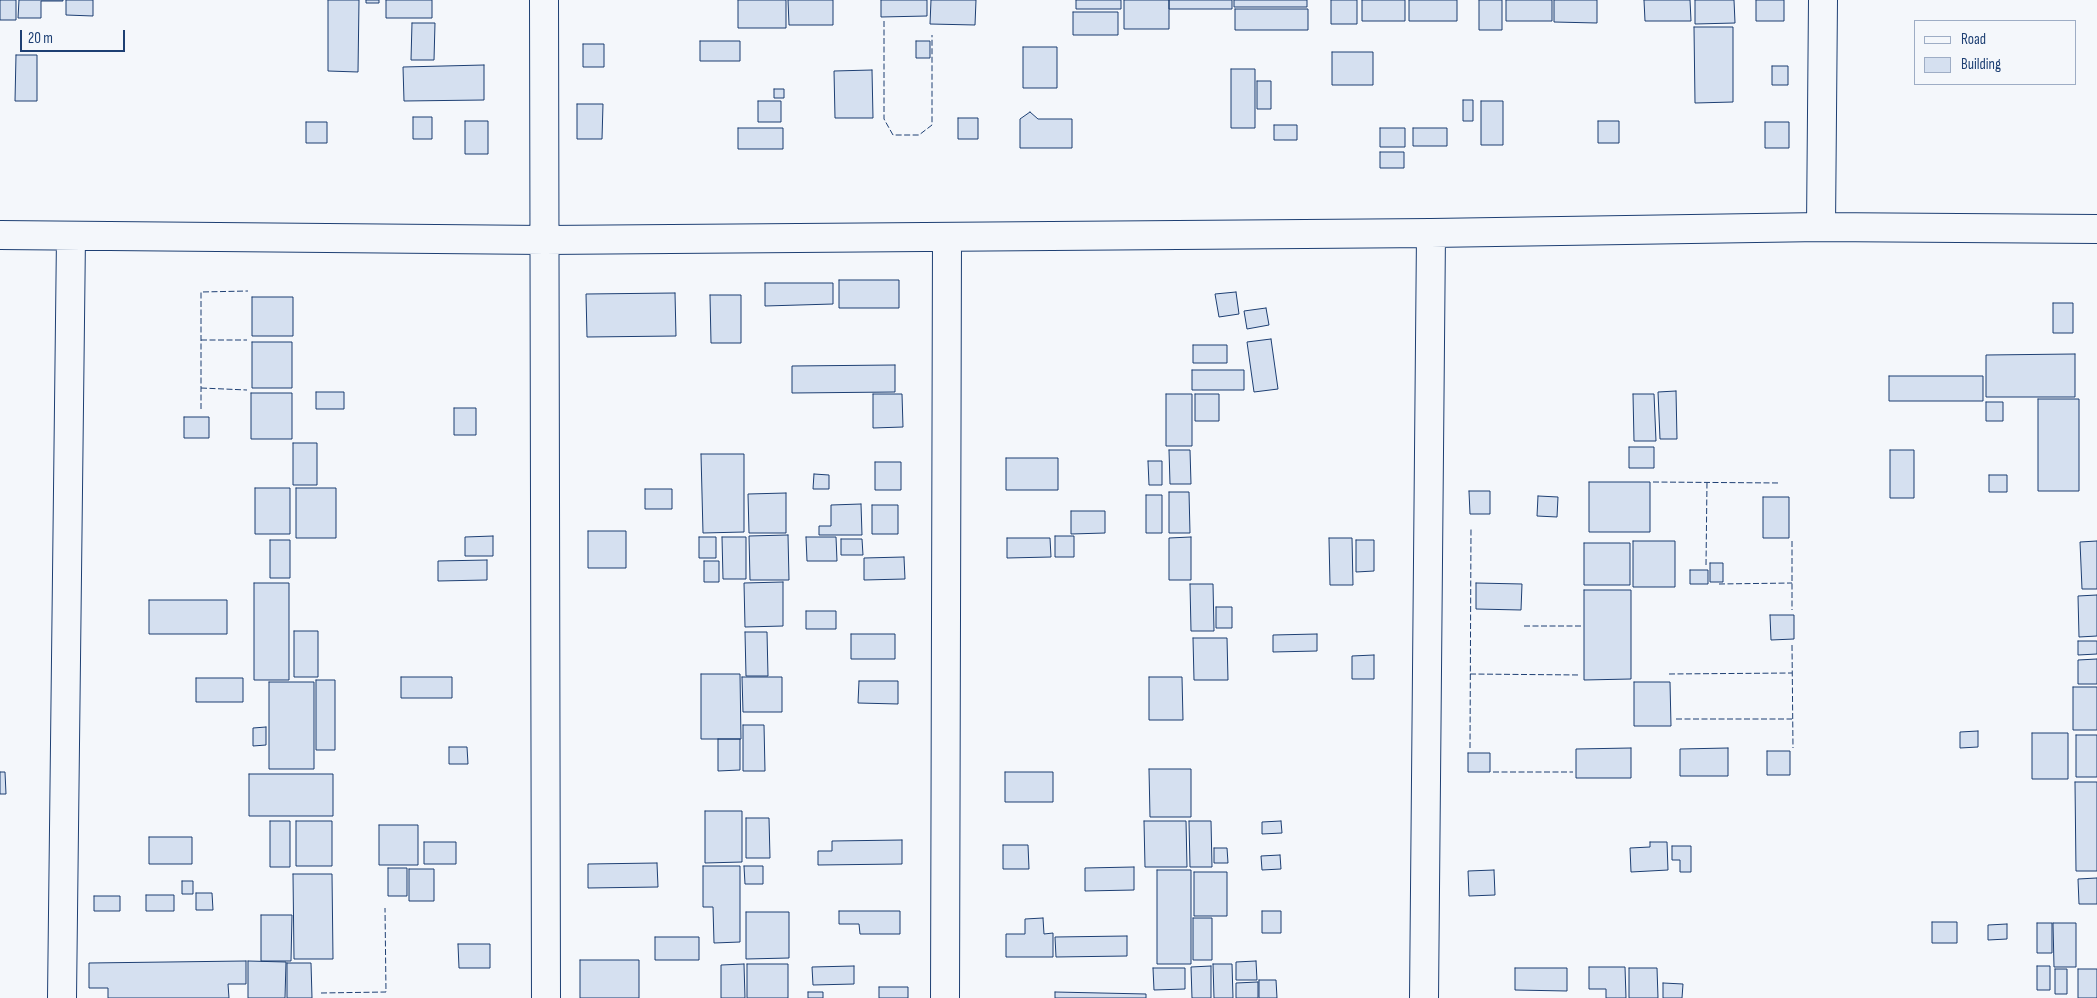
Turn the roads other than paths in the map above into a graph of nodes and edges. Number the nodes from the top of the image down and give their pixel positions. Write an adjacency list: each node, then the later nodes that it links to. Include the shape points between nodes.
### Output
1 (544, 0): 9 (street)
2 (1823, 0): 3 (street)
3 (1822, 227): 4 (street); 5 (street)
4 (2097, 229)
5 (1430, 233): 8 (street); 13 (street)
6 (0, 235): 7 (street)
7 (71, 236): 9 (street); 10 (street)
8 (946, 238): 9 (street); 12 (street)
9 (545, 240): 11 (street)
10 (62, 998)
11 (546, 998)
12 (945, 998)
13 (1424, 998)

